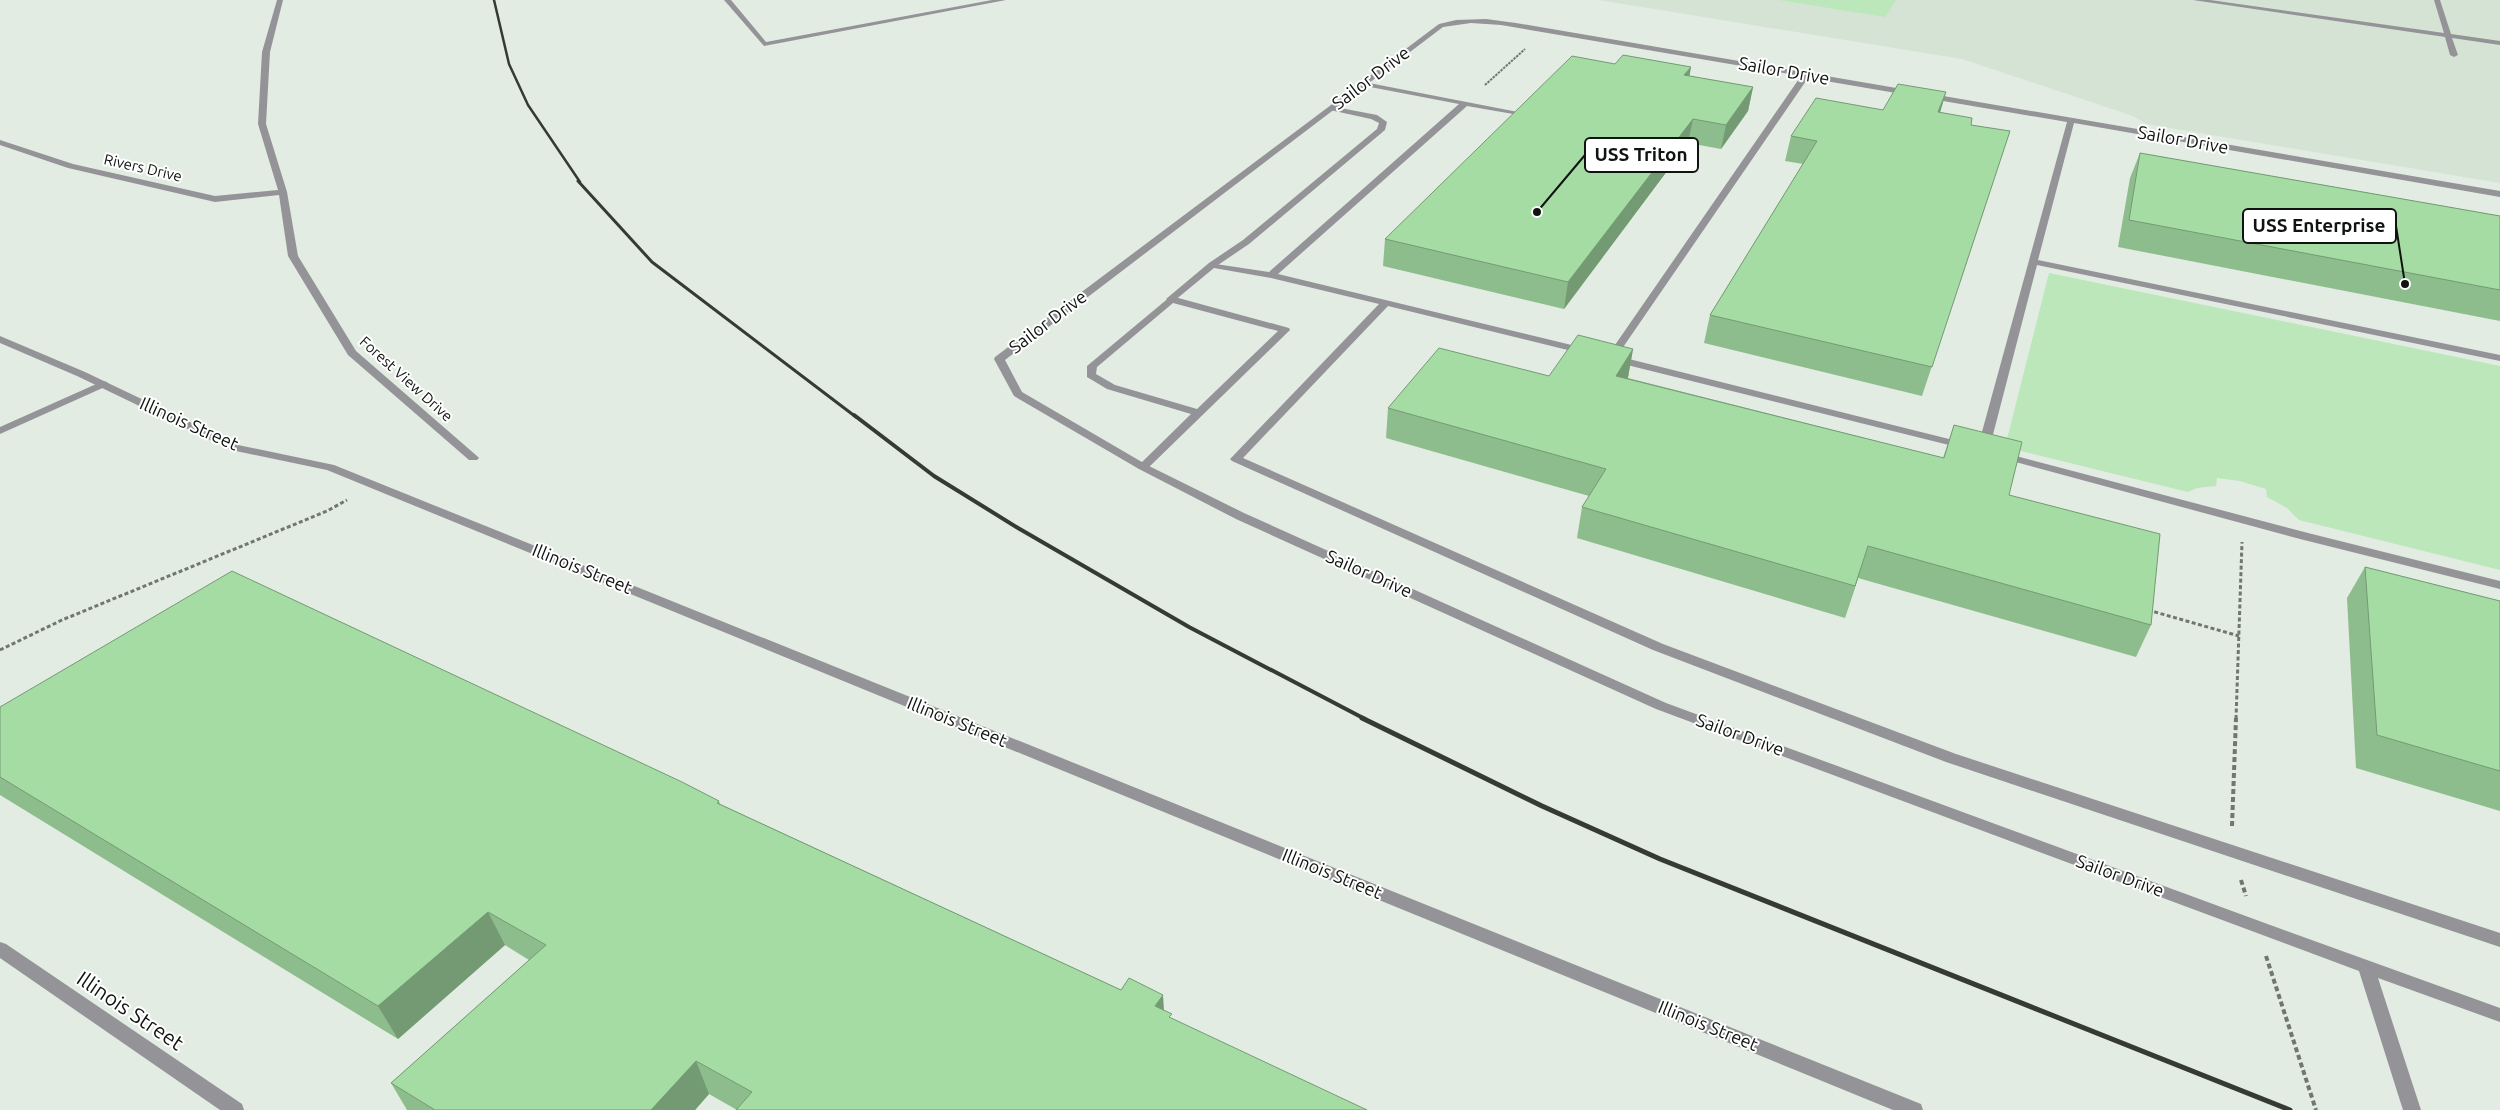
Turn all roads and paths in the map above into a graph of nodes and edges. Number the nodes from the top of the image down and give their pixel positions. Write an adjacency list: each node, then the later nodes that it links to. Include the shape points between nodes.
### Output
1 (280, 0): 16 (street, Forest View Drive, via 266,52 262,124)
2 (727, 0): 3 (street, via 764,44)
3 (1002, 0)
4 (2196, 0): 6 (street)
5 (2438, 0): 6 (street)
6 (2446, 35): 7 (street); 8 (street)
7 (2500, 43)
8 (2454, 55)
9 (1806, 75): 10 (street, Sailor Drive, via 1470,20 1441,25); 14 (street, Sailor Drive); 24 (street)
10 (1364, 84): 11 (street); 12 (street, Sailor Drive)
11 (1465, 103): 13 (street); 20 (street)
12 (1332, 108): 19 (street, via 1374,117 1383,122 1381,130 1246,242); 31 (street, Sailor Drive, via 999,359 1018,394)
13 (1518, 113)
14 (2071, 121): 17 (street, Sailor Drive); 18 (street)
15 (0, 142): 16 (street, Rivers Drive, via 71,166 214,199)
16 (283, 192): 30 (street, Forest View Drive, via 293,256 352,353)
17 (2500, 194)
18 (2034, 262): 25 (street); 29 (street)
19 (1212, 265): 20 (street); 21 (street)
20 (1271, 275): 22 (street)
21 (1171, 299): 27 (street, via 1092,366 1091,376 1111,387); 27 (street, via 1285,330)
22 (1386, 303): 24 (street); 38 (street, via 1236,459 1658,647 1951,758)
23 (0, 339): 26 (street, Illinois Street)
24 (1602, 356): 29 (street)
25 (2500, 358)
26 (103, 384): 28 (street); 32 (street, Illinois Street, via 235,448 330,467)
27 (1199, 413): 31 (street)
28 (0, 431)
29 (1983, 450): 33 (street)
30 (473, 458)
31 (1143, 468): 39 (street, Sailor Drive, via 1240,516 1661,706)
32 (373, 484): 37 (path, via 327,511 62,620); 45 (street, Illinois Street)
33 (2243, 519): 34 (street); 36 (path)
34 (2500, 584)
35 (2146, 610): 36 (path)
36 (2239, 636): 38 (path)
37 (0, 650)
38 (2231, 851): 39 (path); 40 (street)
39 (2256, 927): 42 (street, Sailor Drive); 46 (path)
40 (2500, 940)
41 (0, 949): 44 (street, Illinois Street)
42 (2366, 966): 43 (street, Sailor Drive); 47 (street)
43 (2500, 1015)
44 (235, 1110)
45 (1914, 1110)
46 (2316, 1110)
47 (2412, 1110)

